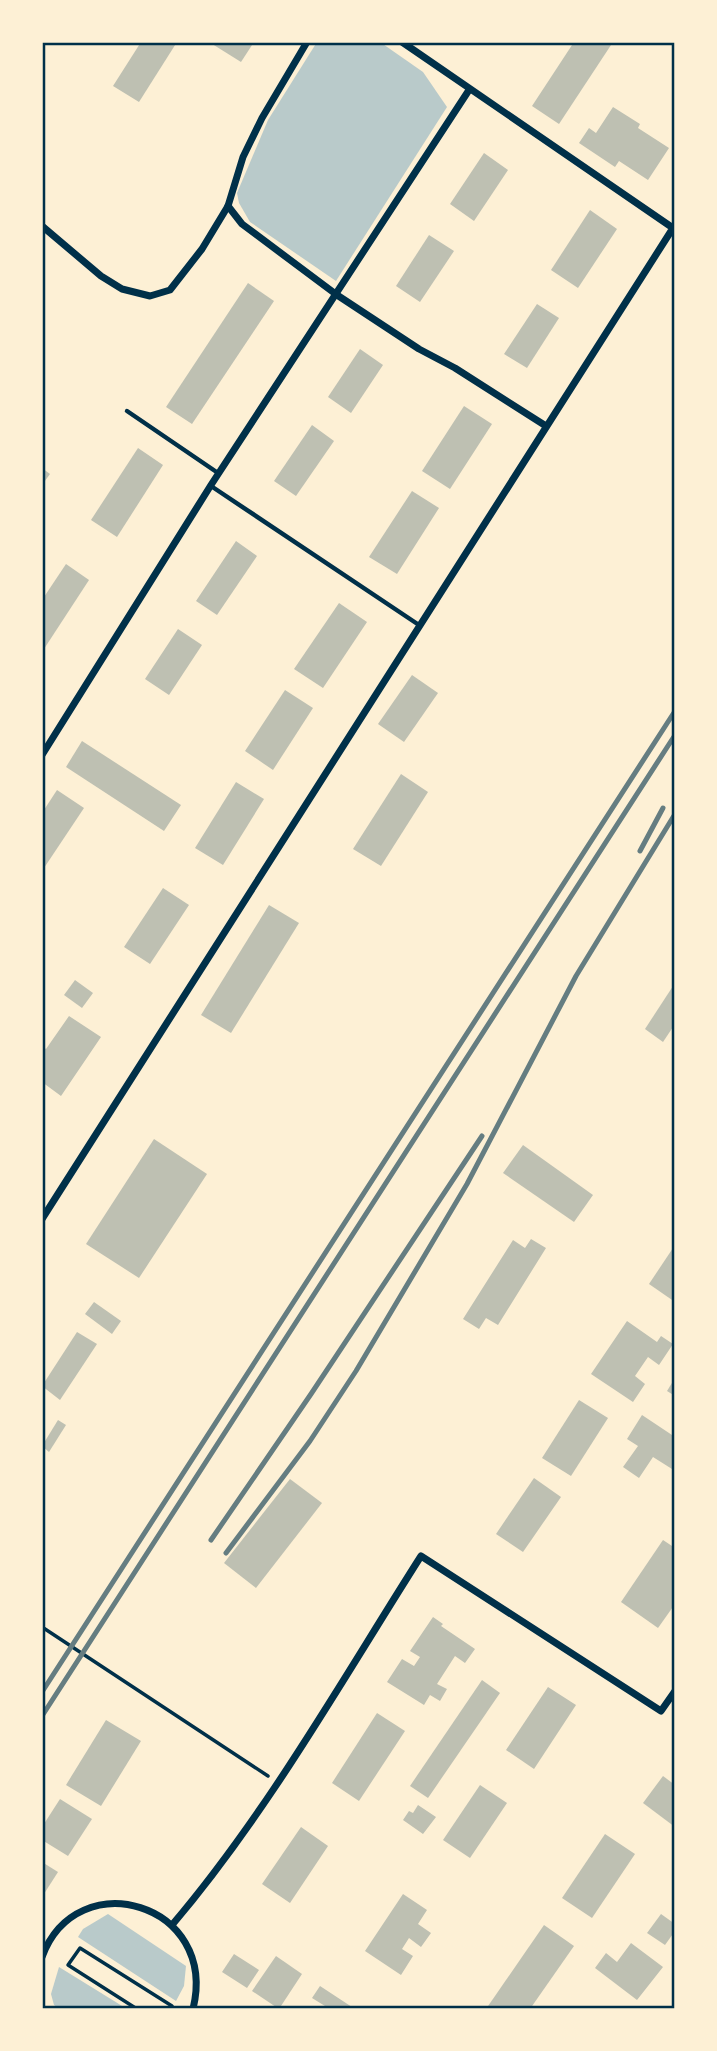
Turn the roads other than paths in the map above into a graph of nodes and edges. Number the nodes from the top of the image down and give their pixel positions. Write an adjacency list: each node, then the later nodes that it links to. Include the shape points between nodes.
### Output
1 (307, 42): 4 (street, via 243,157)
2 (402, 42): 3 (street)
3 (469, 90): 6 (street); 8 (street, via 673,228)
4 (228, 206): 5 (street, via 170,290 150,296 122,289 101,276); 6 (street, via 242,224)
5 (42, 226)
6 (337, 295): 8 (street); 9 (street)
7 (127, 411): 9 (lane)
8 (546, 426): 11 (street)
9 (219, 473): 10 (street)
10 (211, 485): 11 (lane); 12 (street)
11 (419, 625): 13 (street)
12 (42, 755)
13 (42, 1219)
14 (675, 1691): 15 (street, via 662,1710 421,1556 277,1782 212,1878)
15 (172, 1925): 16 (street, via 140,1907 103,1905 69,1919 56,1931); 17 (street, via 195,1964)
16 (42, 1957)
17 (194, 2009)

